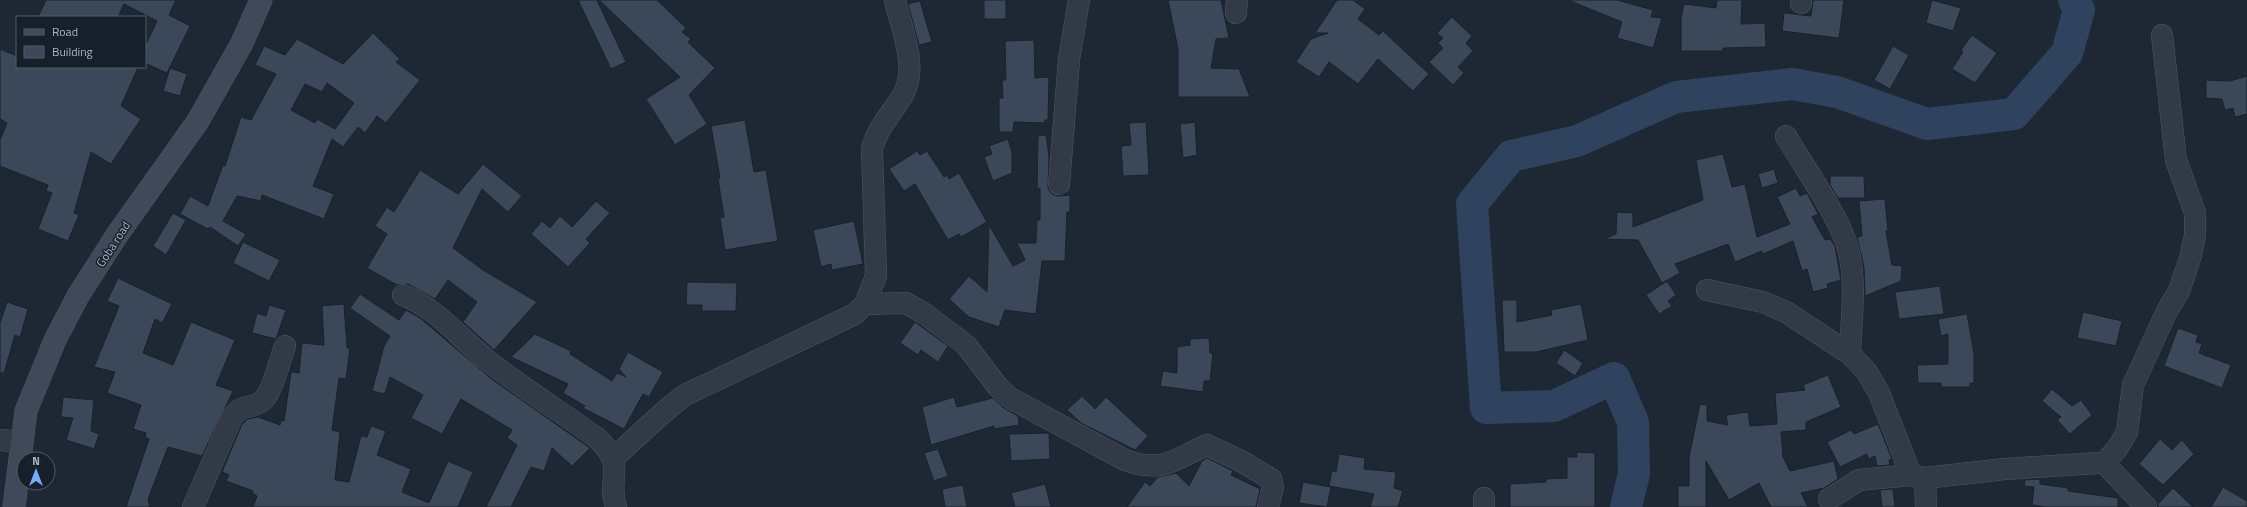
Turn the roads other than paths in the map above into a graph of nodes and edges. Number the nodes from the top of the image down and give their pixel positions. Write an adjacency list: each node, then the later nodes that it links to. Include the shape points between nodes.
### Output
1 (261, 0): 12 (main road, Goba road, via 242,43 198,121 117,235 75,303 55,340 26,411)
2 (895, 0): 9 (street, via 908,56 908,74 905,92 875,135 872,149 876,276)
3 (1079, 0): 6 (street, via 1070,59)
4 (2162, 35): 14 (street, via 2176,160 2195,213 2195,235 2179,291 2133,385 2127,432)
5 (1786, 136): 11 (street, via 1846,242 1853,281)
6 (1059, 184)
7 (1707, 290): 11 (street, via 1763,302 1786,312)
8 (403, 295): 13 (street, via 423,306 487,359 597,438)
9 (865, 304): 13 (street, via 855,314 685,395 662,412); 20 (street, via 900,303 911,306 966,345 998,388 1010,398 1125,460 1142,466 1156,467 1177,461 1207,445 1226,452 1270,479 1273,487)
10 (285, 346): 18 (street, via 268,396 260,402 239,408 232,417)
11 (1850, 354): 15 (street, via 1867,372)
12 (10, 441): 17 (main road, Goba road)
13 (614, 458): 19 (street)
14 (2104, 463): 15 (street); 22 (street)
15 (1918, 476): 16 (street, via 1859,480); 21 (street)
16 (1829, 498)
17 (14, 507)
18 (194, 507)
19 (616, 507)
20 (1268, 507)
21 (1926, 507)
22 (2146, 507)

